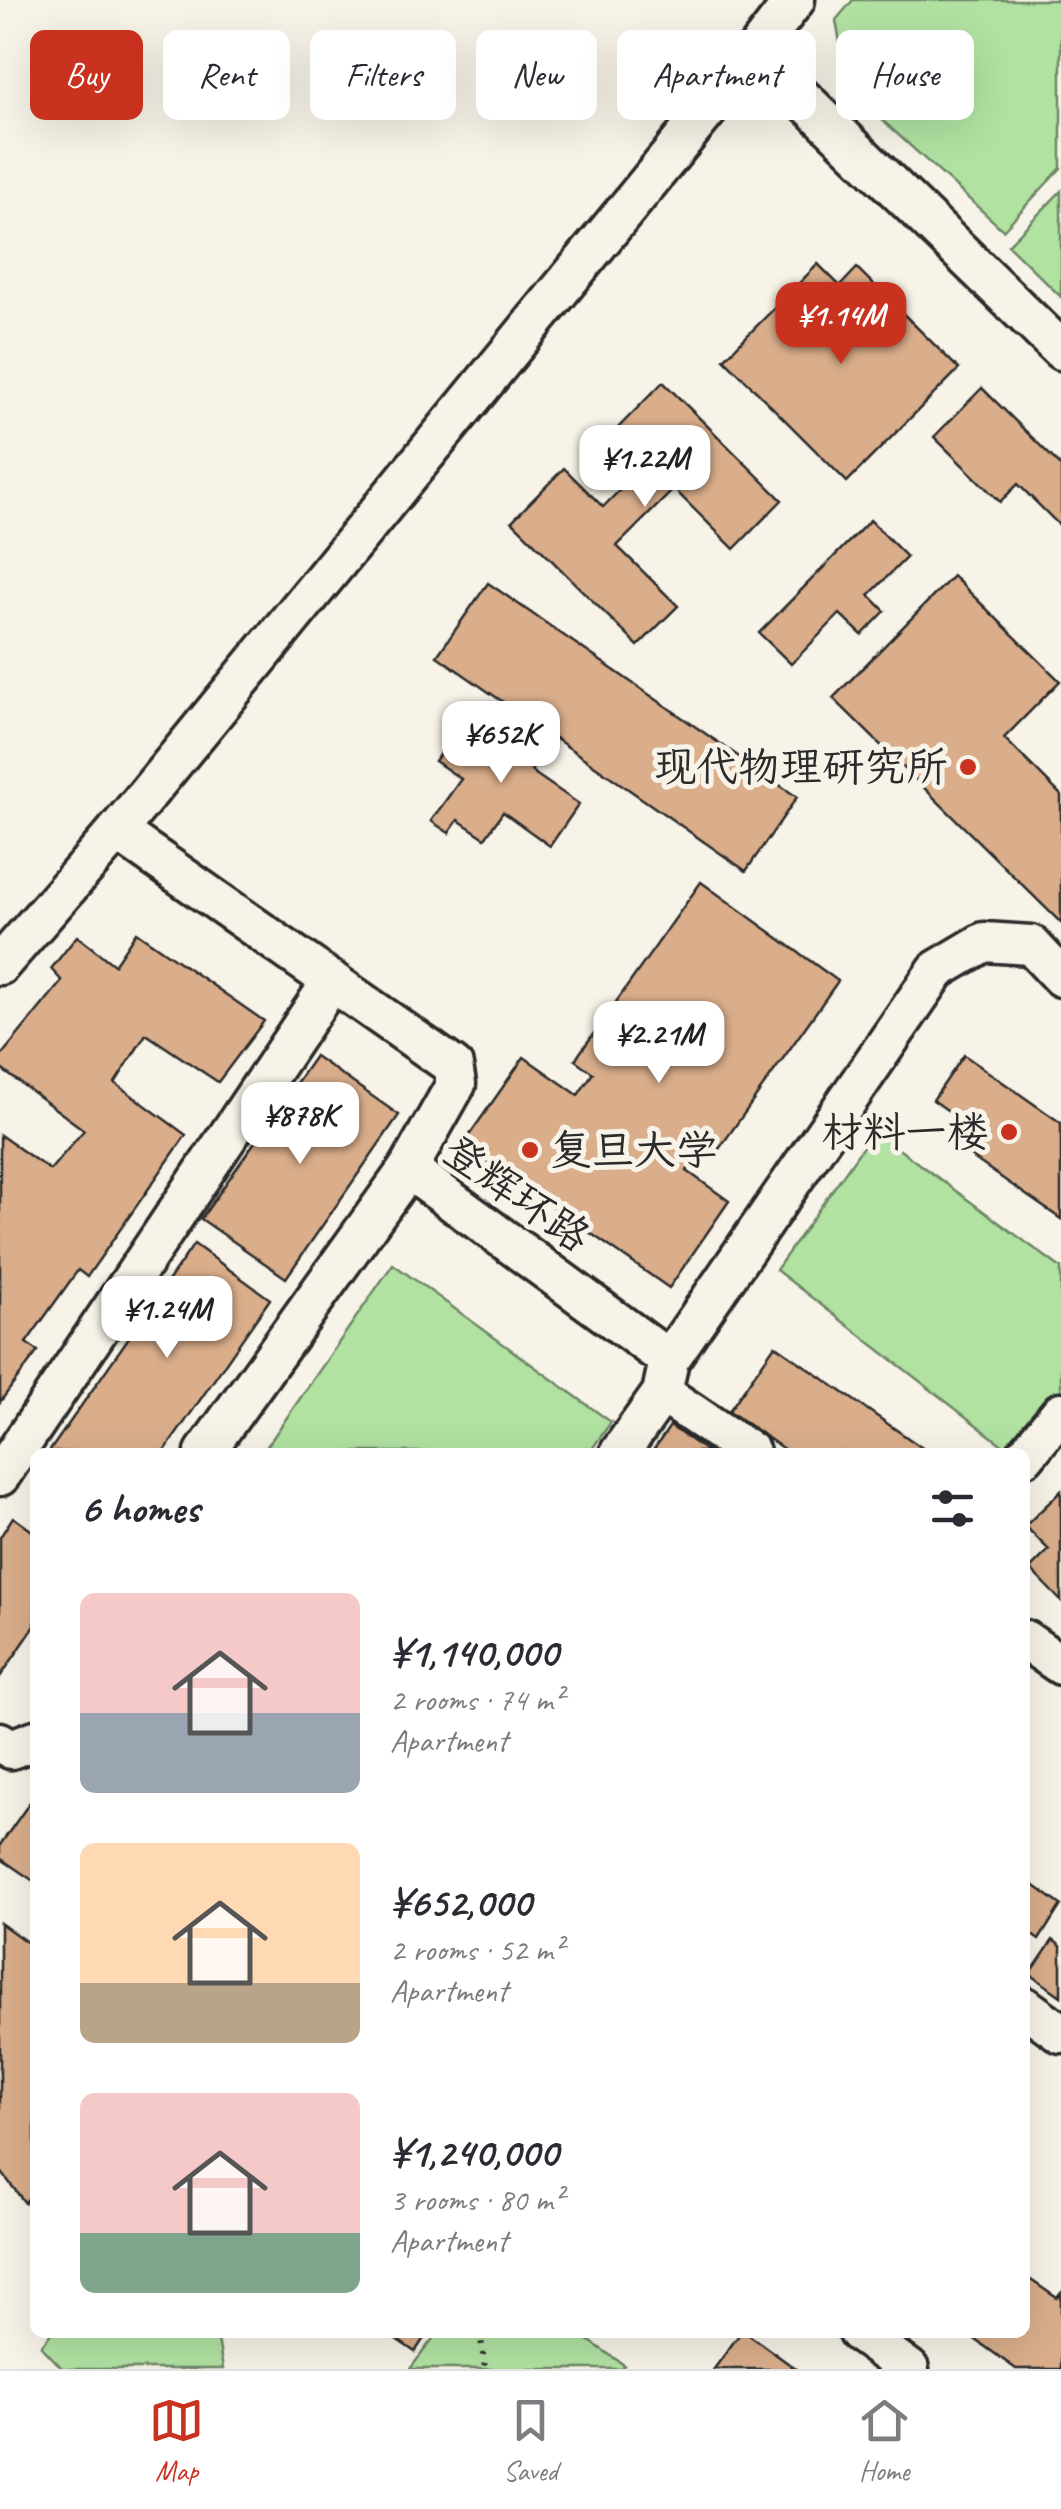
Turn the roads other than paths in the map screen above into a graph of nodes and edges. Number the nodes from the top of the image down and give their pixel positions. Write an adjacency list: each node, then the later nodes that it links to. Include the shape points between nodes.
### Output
1 (794, 0): 2 (lane)
2 (772, 30)
3 (816, 111): 5 (lane)
4 (700, 120): 6 (lane)
5 (1061, 350)
6 (118, 830): 7 (lane); 9 (lane)
7 (0, 965)
8 (1061, 977): 11 (lane, via 1032,945 984,942 937,970)
9 (332, 981): 10 (lane, via 453,1066 456,1084); 17 (lane)
10 (408, 1168): 11 (lane, 登辉环路); 13 (lane, 登辉环路)
11 (666, 1376): 14 (lane); 15 (lane, 登辉环路)
12 (1061, 1412): 16 (lane)
13 (208, 1448)
14 (622, 1448)
15 (746, 1448)
16 (1030, 1450)
17 (0, 1476)
18 (1030, 1643): 19 (lane)
19 (1061, 1665)
20 (0, 1742): 21 (lane, via 11,1750)
21 (30, 1742)
22 (1030, 2011): 23 (lane)
23 (1061, 2033)
24 (866, 2338): 25 (lane)
25 (909, 2369)

